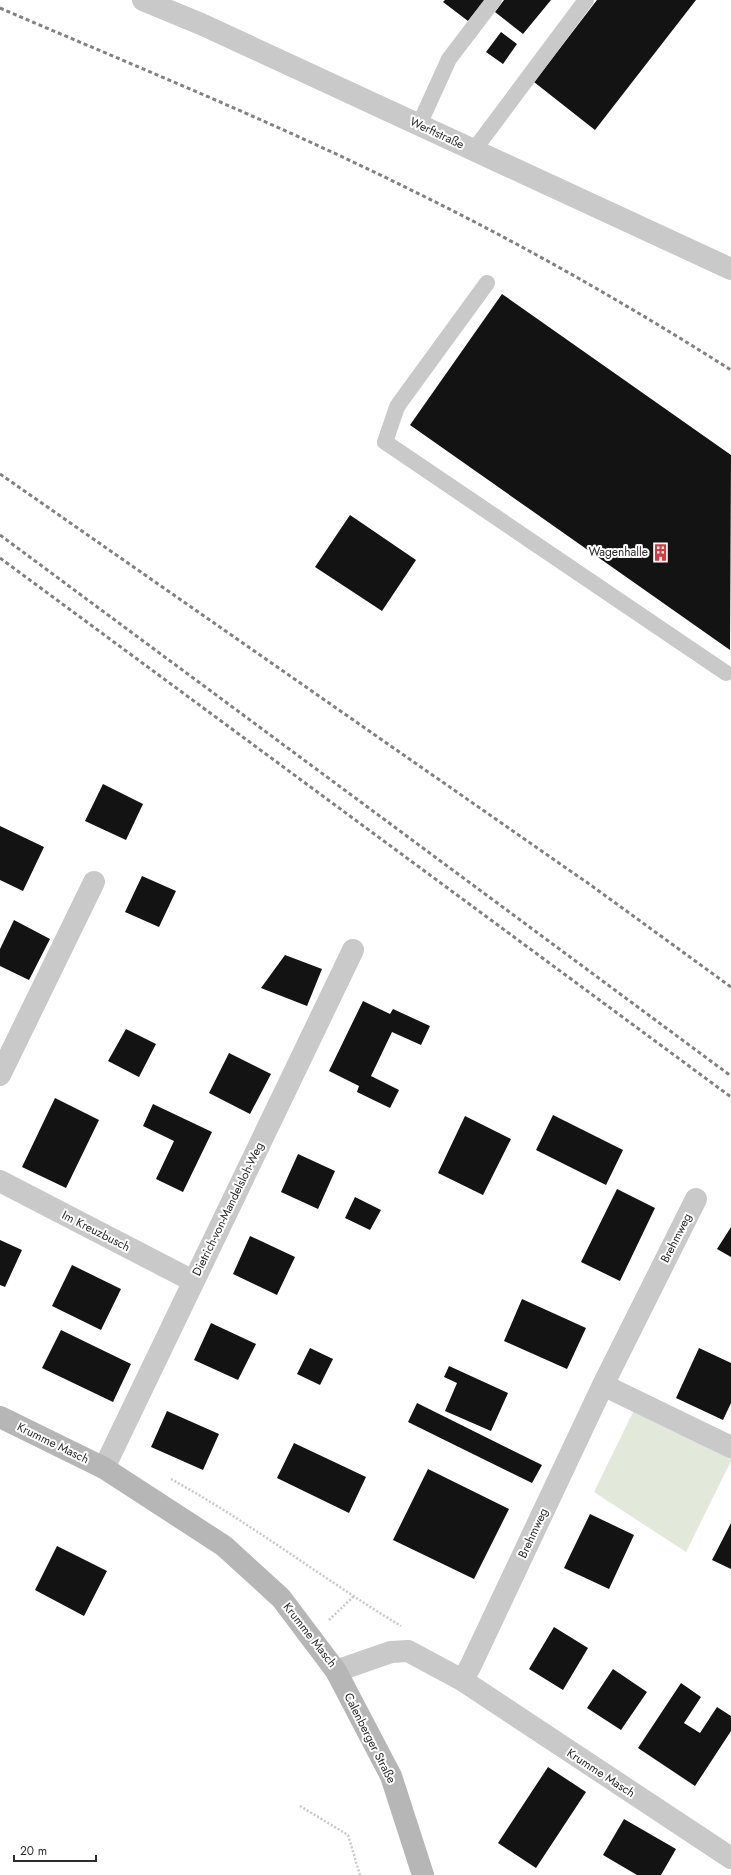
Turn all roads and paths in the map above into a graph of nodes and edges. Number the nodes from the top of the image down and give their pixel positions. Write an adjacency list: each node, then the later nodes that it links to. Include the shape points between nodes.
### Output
1 (143, 0): 4 (street, Werftstraße, via 208,27)
2 (494, 0): 4 (lane, via 449,59)
3 (586, 0): 5 (lane)
4 (420, 125): 5 (street, Werftstraße)
5 (474, 150): 6 (street, Werftstraße)
6 (731, 269)
7 (487, 283): 8 (lane, via 397,407 385,442)
8 (726, 673)
9 (94, 882): 11 (street)
10 (353, 950): 14 (street, Dietrich-von-Mandelsloh-Weg)
11 (0, 1075)
12 (0, 1181): 14 (street, Im Kreuzbusch)
13 (696, 1198): 15 (street, Brehmweg)
14 (192, 1281): 18 (street, Dietrich-von-Mandelsloh-Weg)
15 (602, 1385): 17 (street); 24 (street, Brehmweg)
16 (0, 1417): 18 (street, Krumme Masch)
17 (731, 1447)
18 (104, 1468): 22 (street, Krumme Masch, via 224,1546 280,1598)
19 (167, 1477): 20 (path, via 208,1499)
20 (353, 1597): 21 (path); 22 (path)
21 (405, 1628)
22 (312, 1637): 23 (street, Krumme Masch)
23 (336, 1671): 24 (street, Krumme Masch, via 391,1652 408,1651); 28 (street, Calenberger Straße, via 391,1776)
24 (462, 1680): 26 (street, Krumme Masch)
25 (300, 1806): 27 (path, via 348,1835)
26 (731, 1858)
27 (360, 1875)
28 (423, 1875)

